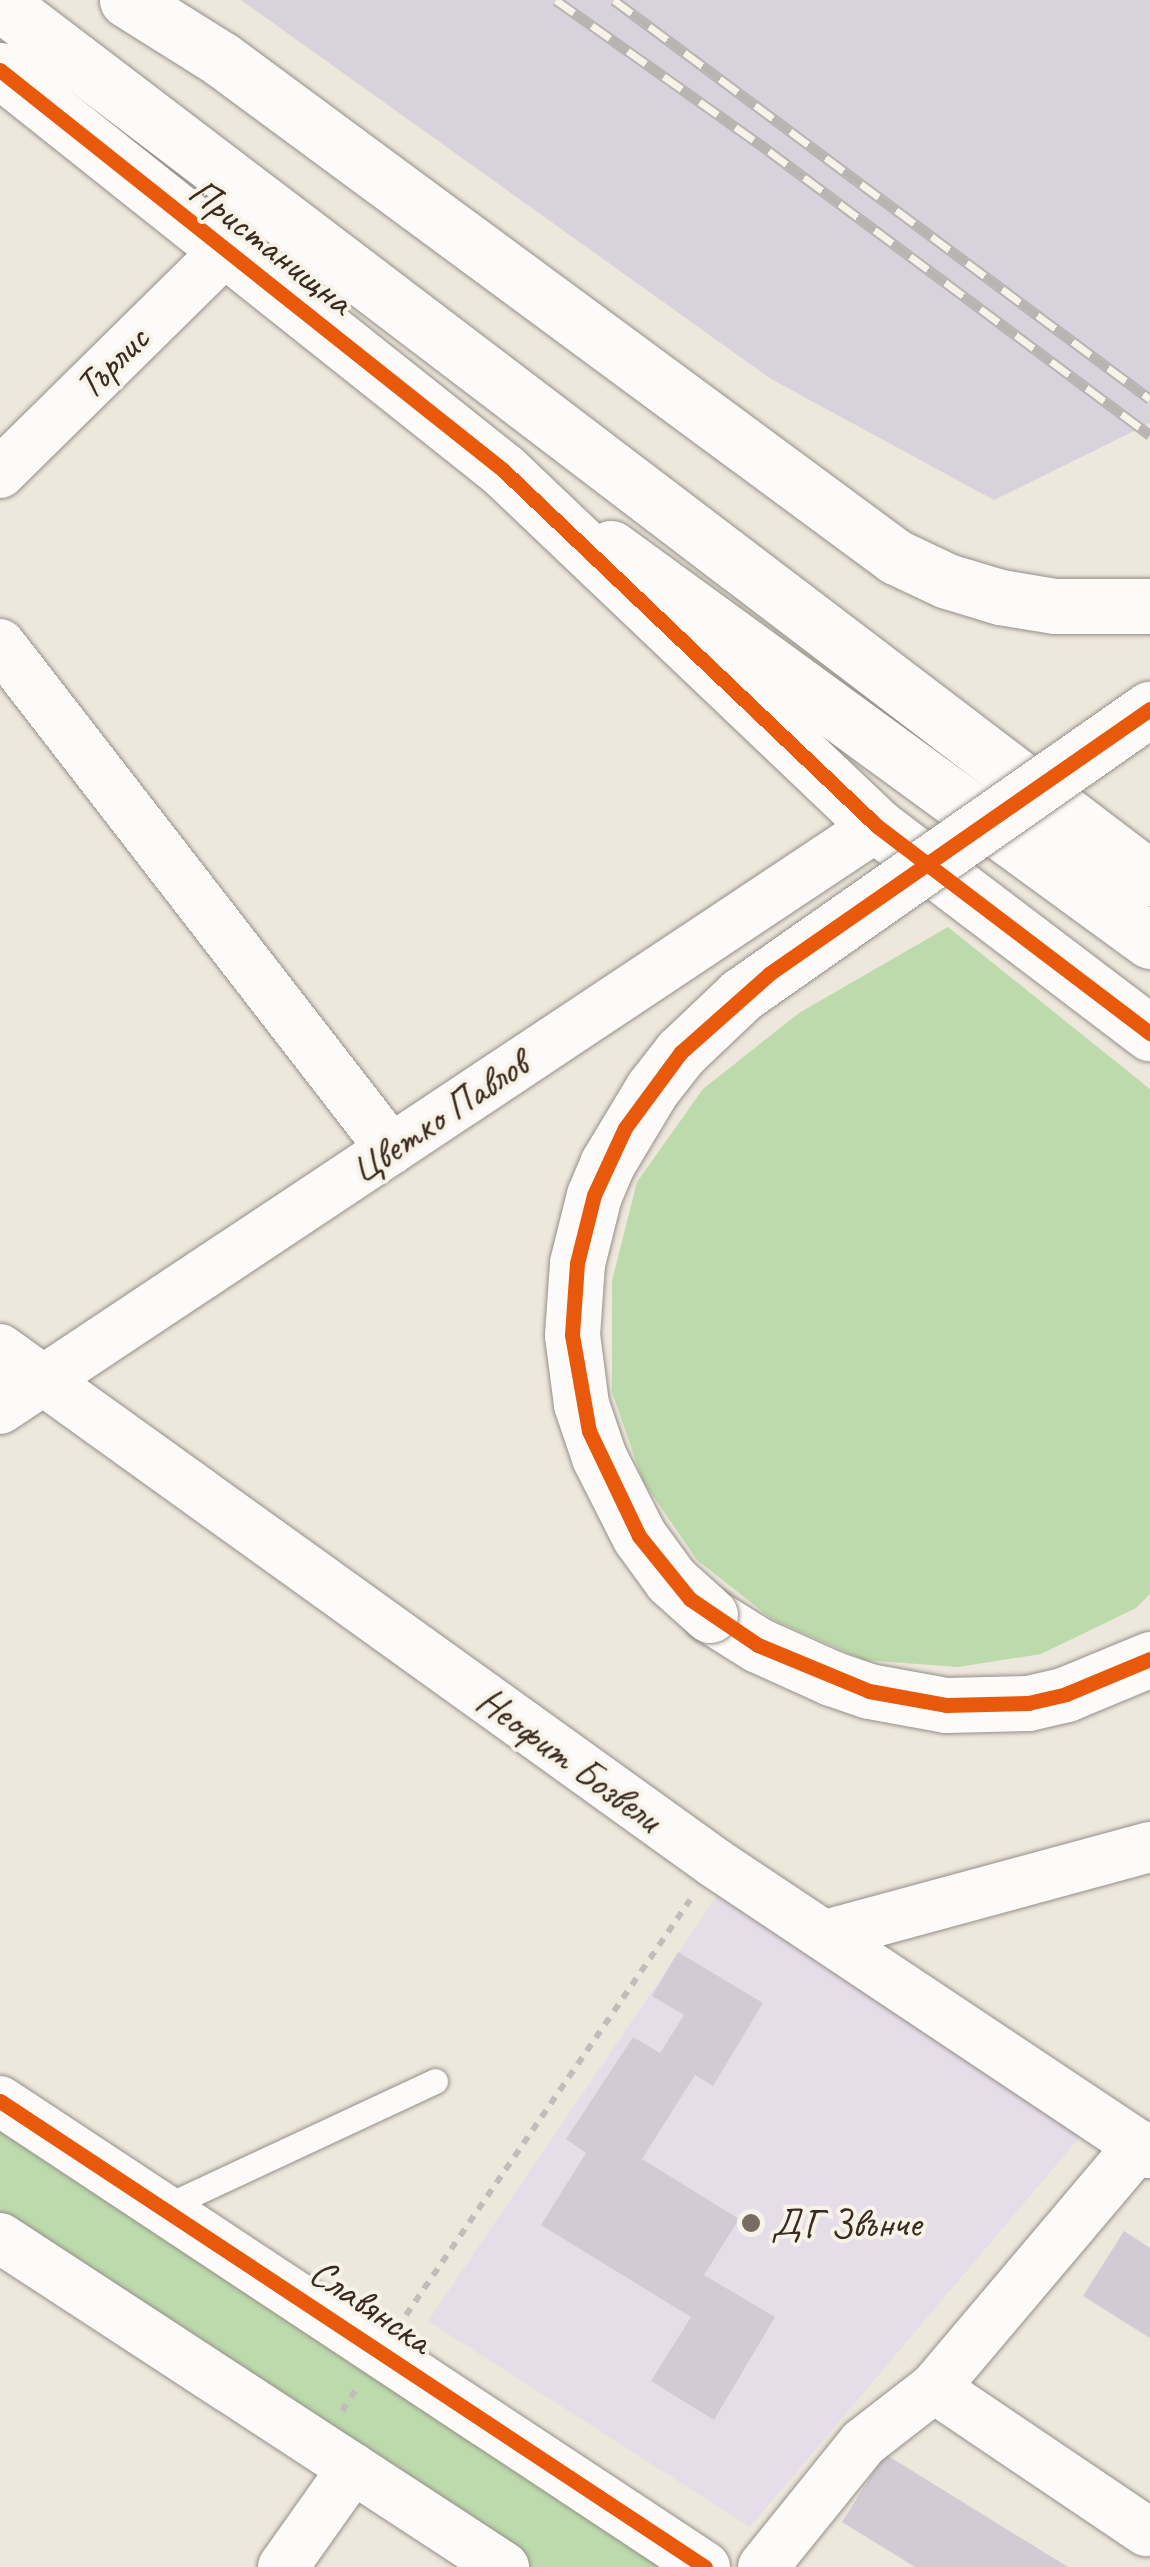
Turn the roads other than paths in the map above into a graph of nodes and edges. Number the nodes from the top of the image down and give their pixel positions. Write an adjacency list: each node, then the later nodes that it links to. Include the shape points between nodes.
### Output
1 (127, 0): 7 (main road, via 221,59 896,557 1000,597 1055,606)
2 (0, 3): 11 (main road, Пристанищна)
3 (0, 70): 4 (main road, Пристанищна)
4 (224, 252): 5 (main road, Пристанищна); 6 (street, Търлис)
5 (503, 470): 10 (main road); 12 (main road, Пристанищна)
6 (0, 473)
7 (1150, 606)
8 (0, 644): 14 (street)
9 (1150, 709): 18 (main road, bridge, via 741,995 661,1076 594,1195 577,1262 572,1335 581,1404 638,1536 710,1615 758,1645 869,1691 946,1705 1028,1703)
10 (877, 826): 13 (main road); 14 (street, Цветко Павлов)
11 (1150, 878)
12 (1150, 940)
13 (1150, 1033)
14 (391, 1149): 16 (street, Цветко Павлов)
15 (0, 1350): 16 (street, Неофит Бозвели)
16 (41, 1382): 17 (street, Цветко Павлов); 20 (street, Неофит Бозвели, via 715,1863)
17 (0, 1409)
18 (1150, 1659)
19 (1150, 1847): 20 (street)
20 (826, 1935): 23 (street, Неофит Бозвели)
21 (435, 2081): 24 (lane)
22 (0, 2101): 24 (street, Славянска)
23 (1144, 2149): 26 (street)
24 (164, 2207): 31 (street, Славянска)
25 (0, 2238): 27 (street)
26 (934, 2388): 28 (street); 32 (street, via 863,2443)
27 (336, 2456): 29 (street); 30 (street)
28 (1146, 2531)
29 (283, 2567)
30 (504, 2567)
31 (706, 2567)
32 (763, 2567)

